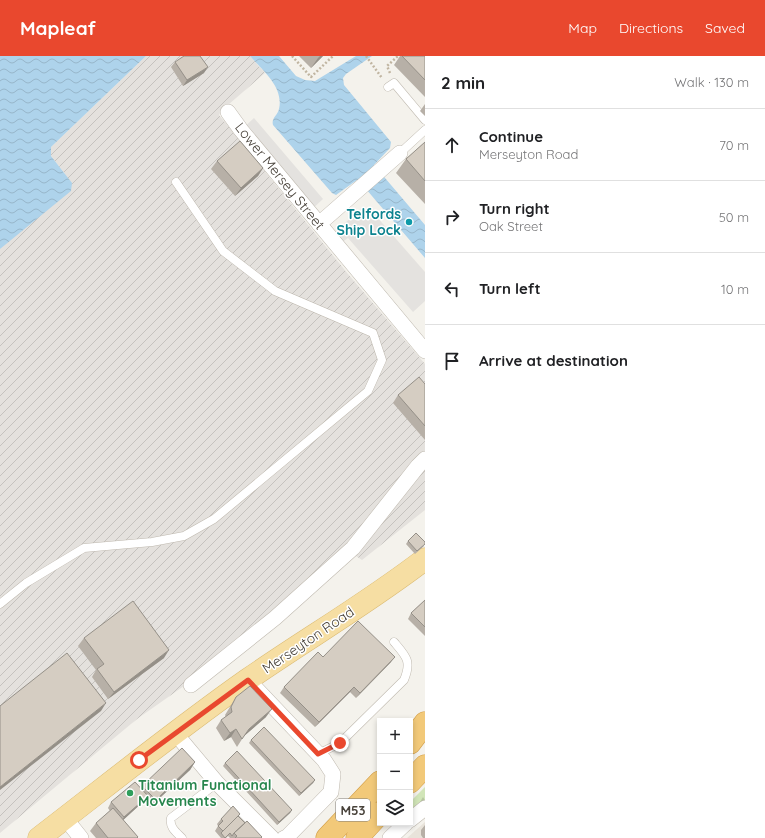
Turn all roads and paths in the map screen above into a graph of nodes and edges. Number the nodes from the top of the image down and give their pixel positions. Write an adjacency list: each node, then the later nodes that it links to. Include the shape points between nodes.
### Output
1 (292, 56): 2 (path, via 311,77)
2 (333, 56)
3 (366, 56): 5 (path)
4 (398, 56): 5 (path, via 387,66)
5 (388, 83): 7 (lane)
6 (228, 112): 11 (street, Lower Mersey Street)
7 (425, 120)
8 (425, 130): 9 (lane)
9 (400, 153): 11 (street)
10 (176, 182): 15 (lane, via 223,251 275,291 373,333 382,360 368,392 214,519 184,536 152,542 84,548 26,583)
11 (319, 224): 12 (street, Lower Mersey Street, via 335,239)
12 (425, 351)
13 (425, 459): 18 (street, via 353,548 275,618)
14 (425, 559): 17 (main road, Merseyton Road, via 388,588)
15 (0, 604)
16 (394, 642): 24 (lane, via 409,663 404,680 340,743)
17 (248, 680): 20 (main road, Merseyton Road); 24 (street)
18 (191, 685)
19 (425, 723): 22 (highway)
20 (175, 733): 27 (street); 31 (main road, Merseyton Road)
21 (425, 735): 23 (highway)
22 (413, 738)
23 (413, 747)
24 (318, 754): 37 (street, via 333,774 331,792)
25 (425, 766): 26 (highway)
26 (413, 779)
27 (217, 783): 35 (lane, via 171,818 172,828); 36 (street)
28 (377, 785): 38 (highway, M53)
29 (425, 808): 32 (street)
30 (377, 816): 39 (highway, M53)
31 (65, 818): 33 (main road, Merseyton Road); 34 (street)
32 (406, 827): 40 (street)
33 (39, 838)
34 (81, 838)
35 (182, 838)
36 (272, 838)
37 (284, 838)
38 (327, 838)
39 (356, 838)
40 (390, 838)

